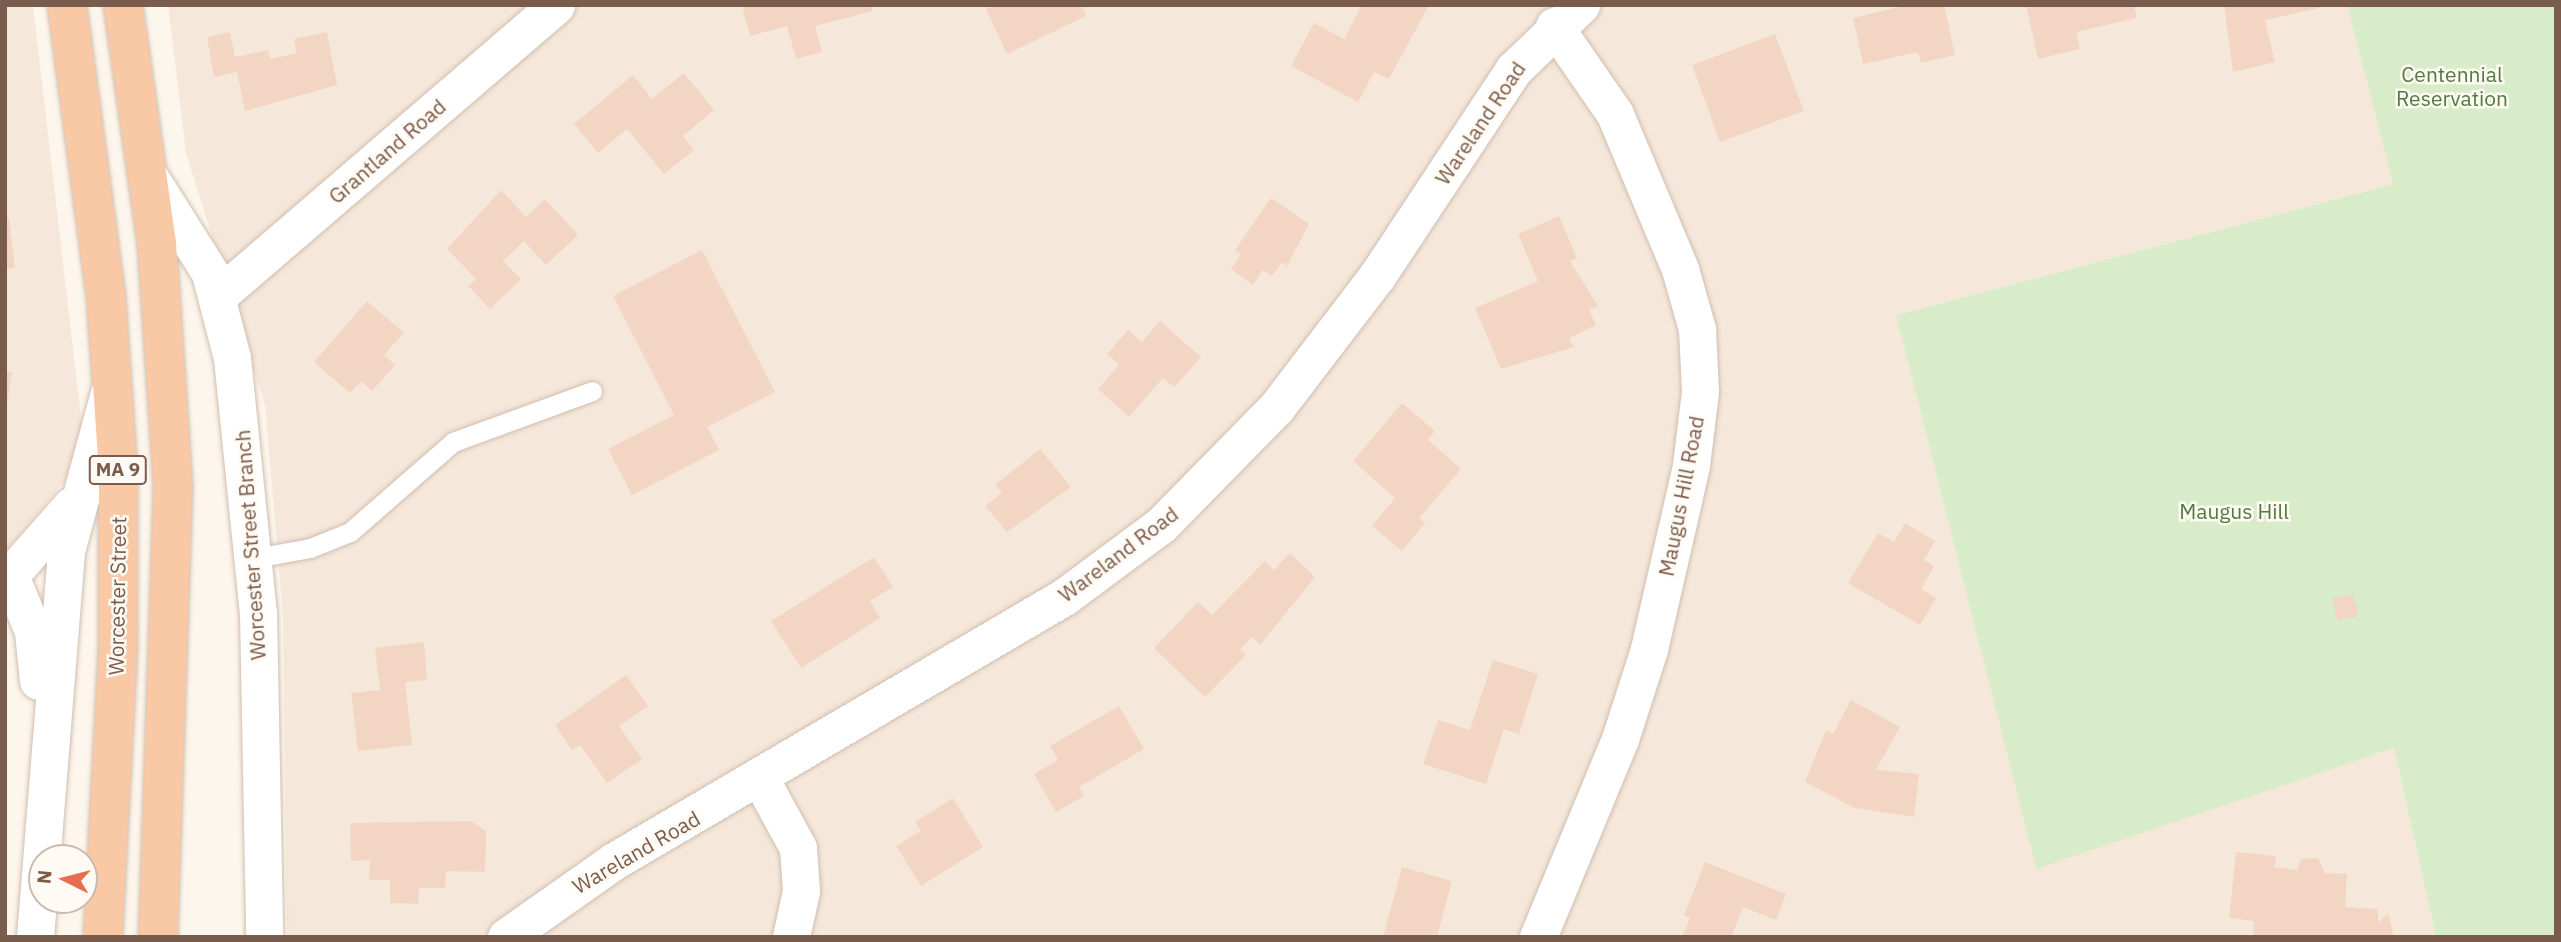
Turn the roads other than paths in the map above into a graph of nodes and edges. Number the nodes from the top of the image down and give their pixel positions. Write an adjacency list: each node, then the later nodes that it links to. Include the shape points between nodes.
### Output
1 (67, 5): 7 (highway, Worcester Street / MA 9)
2 (123, 5): 5 (highway, MA 9)
3 (556, 5): 6 (street, Grantland Road)
4 (1567, 16): 12 (street, Wareland Road, via 1495,94 1325,346 1191,498 1064,597); 20 (street, Maugus Hill Road, via 1615,114 1676,258 1697,329 1700,392 1689,477 1645,660)
5 (149, 176): 6 (street, Worcester Street Branch, via 200,253); 16 (highway, MA 9, via 166,348 174,559)
6 (218, 296): 10 (street, Worcester Street Branch, via 240,414)
7 (113, 378): 9 (street); 15 (highway, Worcester Street / MA 9, via 120,576)
8 (592, 391): 10 (lane, via 453,442 341,537)
9 (86, 478): 11 (street, via 61,522); 13 (street, via 63,572)
10 (255, 558): 17 (street, Worcester Street Branch)
11 (8, 580): 13 (street, via 35,643)
12 (761, 780): 18 (street, Wareland Road, via 604,868); 19 (street, via 798,848 801,891)
13 (46, 794): 14 (street)
14 (35, 937)
15 (103, 937)
16 (158, 937)
17 (264, 937)
18 (506, 937)
19 (791, 937)
20 (1538, 937)

